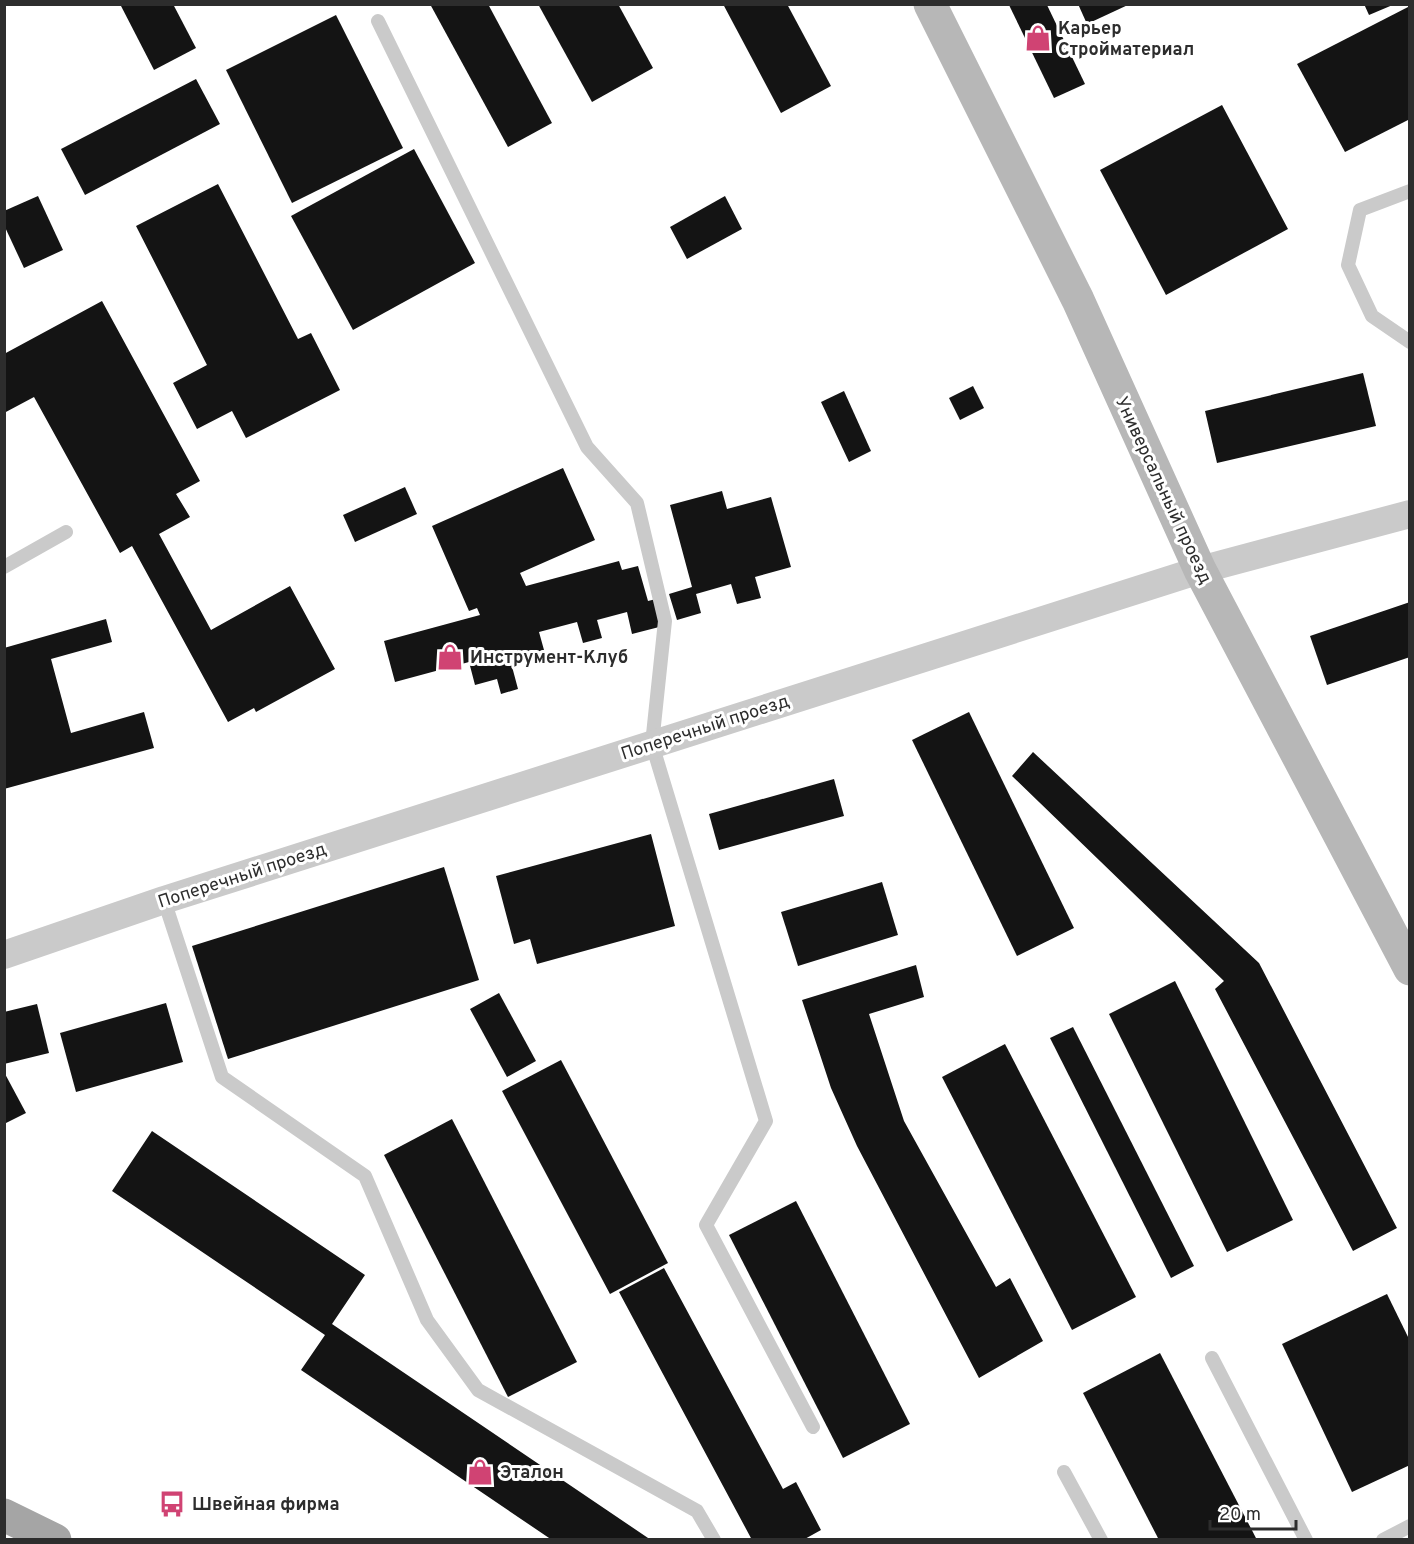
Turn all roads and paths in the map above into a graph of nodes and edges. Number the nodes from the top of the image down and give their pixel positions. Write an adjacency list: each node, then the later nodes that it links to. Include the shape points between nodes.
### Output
1 (930, 4): 8 (street, Универсальный проезд, via 1078,300)
2 (378, 21): 9 (lane, via 587,447 637,503 665,621)
3 (1410, 191): 4 (lane, via 1360,210 1348,265 1372,316)
4 (1410, 342)
5 (1410, 514): 8 (street, Поперечный проезд)
6 (66, 532): 7 (lane)
7 (4, 567)
8 (1200, 570): 9 (street, Поперечный проезд); 12 (street, Универсальный проезд)
9 (652, 744): 10 (street, Поперечный проезд); 14 (lane, via 766,1121 706,1225)
10 (164, 900): 11 (street, Поперечный проезд); 19 (lane, via 222,1077 365,1176 427,1320 478,1390 697,1511)
11 (4, 955)
12 (1410, 969)
13 (1212, 1358): 21 (lane)
14 (813, 1427)
15 (1064, 1472): 20 (lane)
16 (4, 1515): 18 (main road)
17 (1410, 1526): 22 (lane)
18 (55, 1539)
19 (714, 1539)
20 (1101, 1539)
21 (1306, 1539)
22 (1383, 1539)

